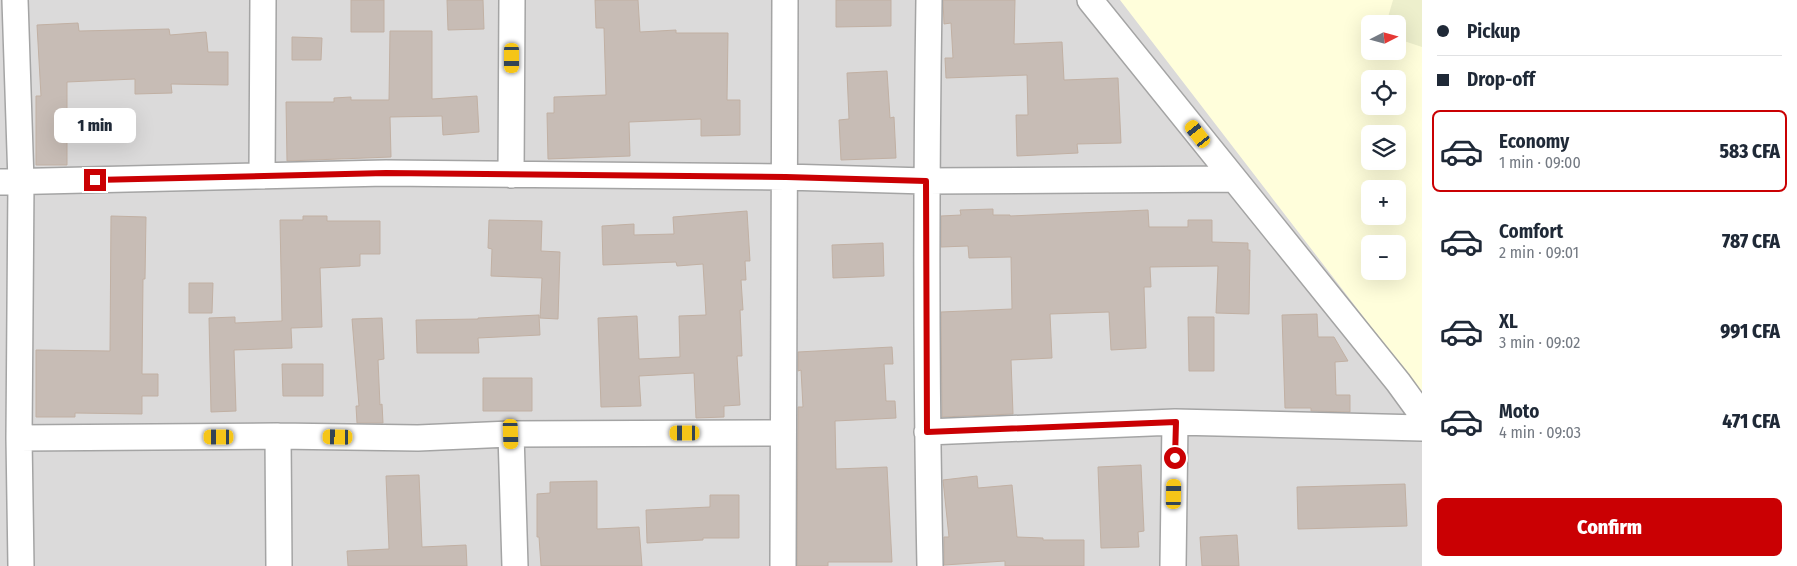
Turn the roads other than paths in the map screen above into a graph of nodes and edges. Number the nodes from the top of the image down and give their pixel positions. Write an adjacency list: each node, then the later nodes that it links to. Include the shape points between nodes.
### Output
1 (15, 0): 12 (street)
2 (263, 0): 8 (street)
3 (512, 0): 7 (street)
4 (785, 0): 9 (street)
5 (929, 0): 11 (street)
6 (1090, 0): 10 (street)
7 (511, 174): 8 (street); 9 (street)
8 (262, 176): 12 (street)
9 (786, 177): 11 (street); 17 (street)
10 (1233, 179): 11 (street); 13 (street)
11 (926, 181): 16 (street)
12 (10, 182): 20 (street)
13 (1422, 415)
14 (1176, 422): 15 (street); 16 (street); 26 (street)
15 (1422, 428)
16 (927, 432): 25 (street)
17 (782, 433): 18 (street); 24 (street)
18 (511, 434): 19 (street, via 418,438); 23 (street)
19 (278, 436): 20 (street); 22 (street)
20 (19, 438): 21 (street)
21 (21, 566)
22 (279, 566)
23 (514, 566)
24 (783, 566)
25 (930, 566)
26 (1173, 566)

